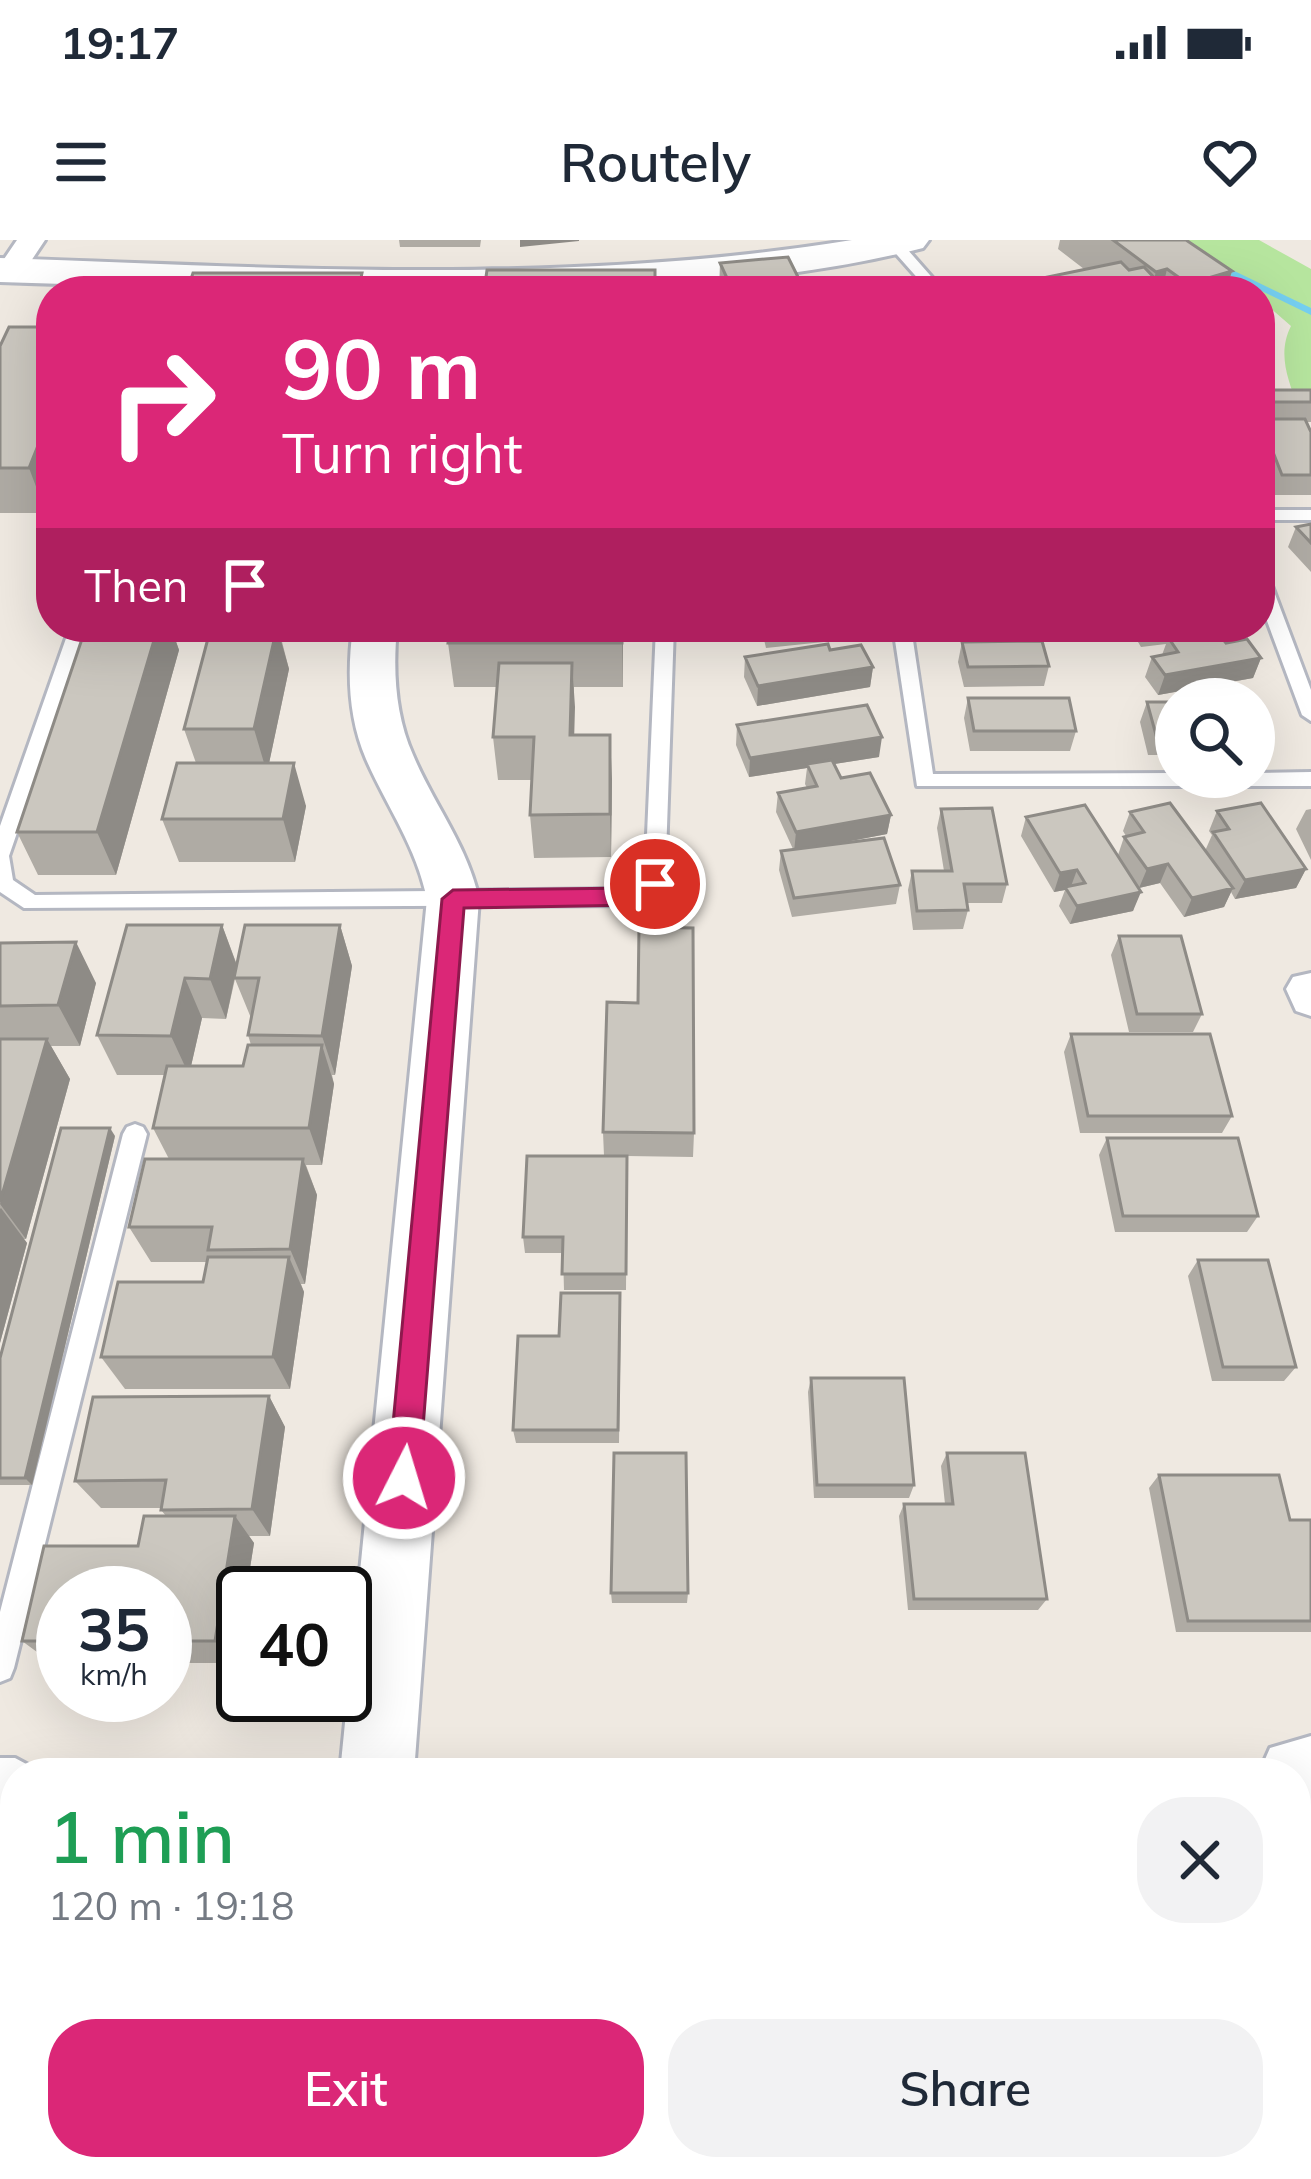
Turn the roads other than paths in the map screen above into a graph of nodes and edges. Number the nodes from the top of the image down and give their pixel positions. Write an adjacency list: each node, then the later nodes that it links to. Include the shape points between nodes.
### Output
1 (899, 241): 4 (main road); 5 (lane)
2 (11, 267): 3 (main road)
3 (98, 276)
4 (713, 276)
5 (926, 276)
6 (1275, 515): 7 (lane)
7 (1311, 515)
8 (1275, 618): 13 (lane)
9 (74, 642): 15 (lane)
10 (375, 642): 16 (street, via 373,702 383,738 441,846)
11 (663, 642): 16 (lane, via 655,884 637,897)
12 (904, 642): 14 (lane, via 924,782)
13 (1311, 715)
14 (1311, 779)
15 (0, 857): 16 (lane, via 4,884 31,903)
16 (453, 899): 19 (street)
17 (135, 1134): 18 (lane)
18 (0, 1668)
19 (378, 1758)

